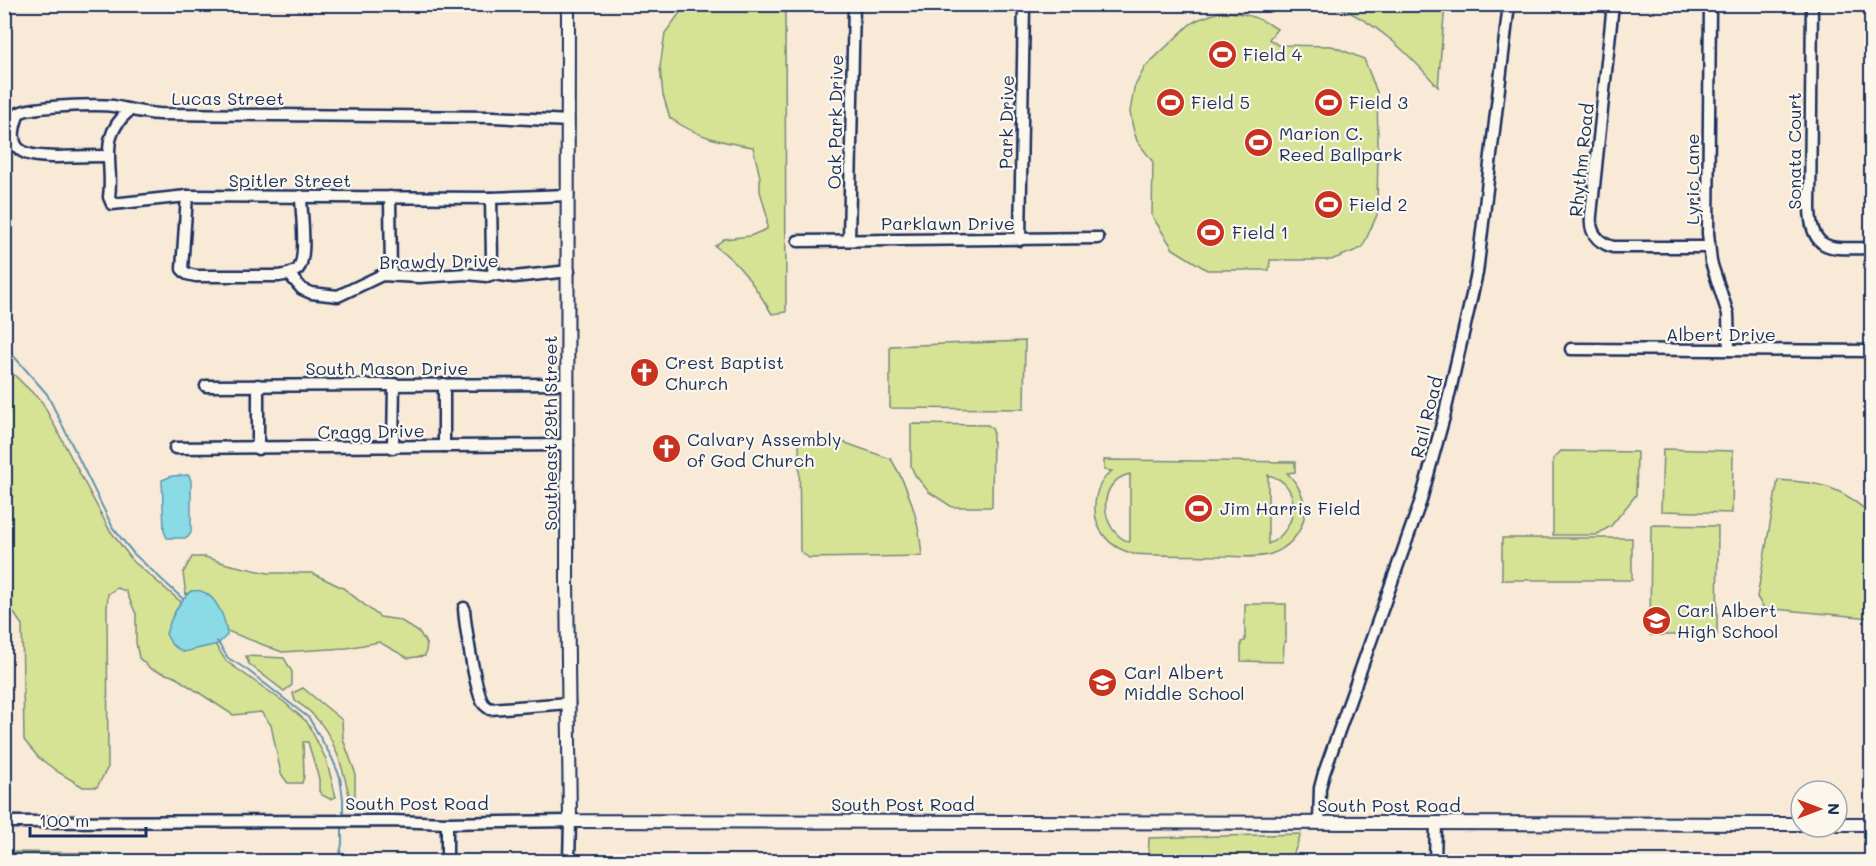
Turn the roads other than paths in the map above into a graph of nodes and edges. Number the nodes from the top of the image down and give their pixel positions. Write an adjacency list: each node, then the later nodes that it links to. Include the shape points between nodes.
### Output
1 (567, 4): 9 (main road, Southeast 29th Street)
2 (854, 4): 17 (street, Oak Park Drive)
3 (1024, 4): 18 (street, Park Drive)
4 (1509, 4): 44 (street, Rail Road, via 1477,273 1444,417 1421,500 1324,773)
5 (1613, 4): 20 (street, Rhythm Road, via 1592,232 1613,247)
6 (1710, 4): 20 (street, Lyric Lane)
7 (1812, 4): 21 (street, Sonata Court, via 1813,233 1825,245)
8 (129, 111): 9 (street, Lucas Street); 10 (street, Spitler Street, via 115,126); 10 (street, Lucas Street, via 111,106 33,108 19,113 13,139 23,154)
9 (568, 121): 11 (main road, Southeast 29th Street)
10 (108, 156): 12 (street, Spitler Street, via 112,204)
11 (568, 195): 15 (street, Spitler Street); 22 (main road, Southeast 29th Street)
12 (187, 196): 13 (street, Spitler Street); 23 (street, via 182,269 187,274)
13 (301, 196): 14 (street, Spitler Street); 23 (street, via 301,260)
14 (390, 197): 15 (street, Spitler Street); 25 (street)
15 (491, 198): 24 (street)
16 (1098, 238): 18 (street, Parklawn Drive)
17 (849, 240): 18 (street, Parklawn Drive); 19 (street, Parklawn Drive)
18 (1020, 240)
19 (798, 241)
20 (1709, 247): 27 (street, Lyric Lane, via 1728,314)
21 (1872, 248)
22 (569, 271): 24 (street, Brawdy Drive, via 514,277); 31 (main road, Southeast 29th Street)
23 (289, 274): 25 (street, Brawdy Drive, via 302,289 338,296 372,278)
24 (494, 274): 25 (street, Brawdy Drive)
25 (391, 275)
26 (1571, 350): 27 (street, Albert Drive)
27 (1729, 350): 28 (street, Albert Drive)
28 (1872, 351)
29 (394, 384): 30 (street, South Mason Drive); 32 (street, South Mason Drive); 38 (street)
30 (444, 384): 31 (street, South Mason Drive); 35 (street)
31 (568, 384): 34 (main road, Southeast 29th Street)
32 (258, 385): 33 (street, South Mason Drive); 37 (street)
33 (206, 386)
34 (568, 445): 35 (street, Cragg Drive); 40 (main road, Southeast 29th Street)
35 (444, 446): 38 (street, Cragg Drive)
36 (175, 448): 37 (street, Cragg Drive)
37 (258, 448): 38 (street, Cragg Drive)
38 (393, 448)
39 (464, 608): 40 (street, via 482,702 490,709)
40 (569, 703): 41 (main road, Southeast 29th Street)
41 (570, 821): 43 (street, South Post Road); 44 (main road, South Post Road); 50 (street, Southeast 29th Street)
42 (4, 822): 43 (street, South Post Road)
43 (447, 823): 49 (street)
44 (1319, 823): 45 (main road, South Post Road)
45 (1436, 823): 46 (main road, South Post Road); 51 (street)
46 (1789, 824)
47 (1849, 824): 48 (main road)
48 (1872, 824)
49 (447, 861)
50 (569, 861)
51 (1435, 861)

